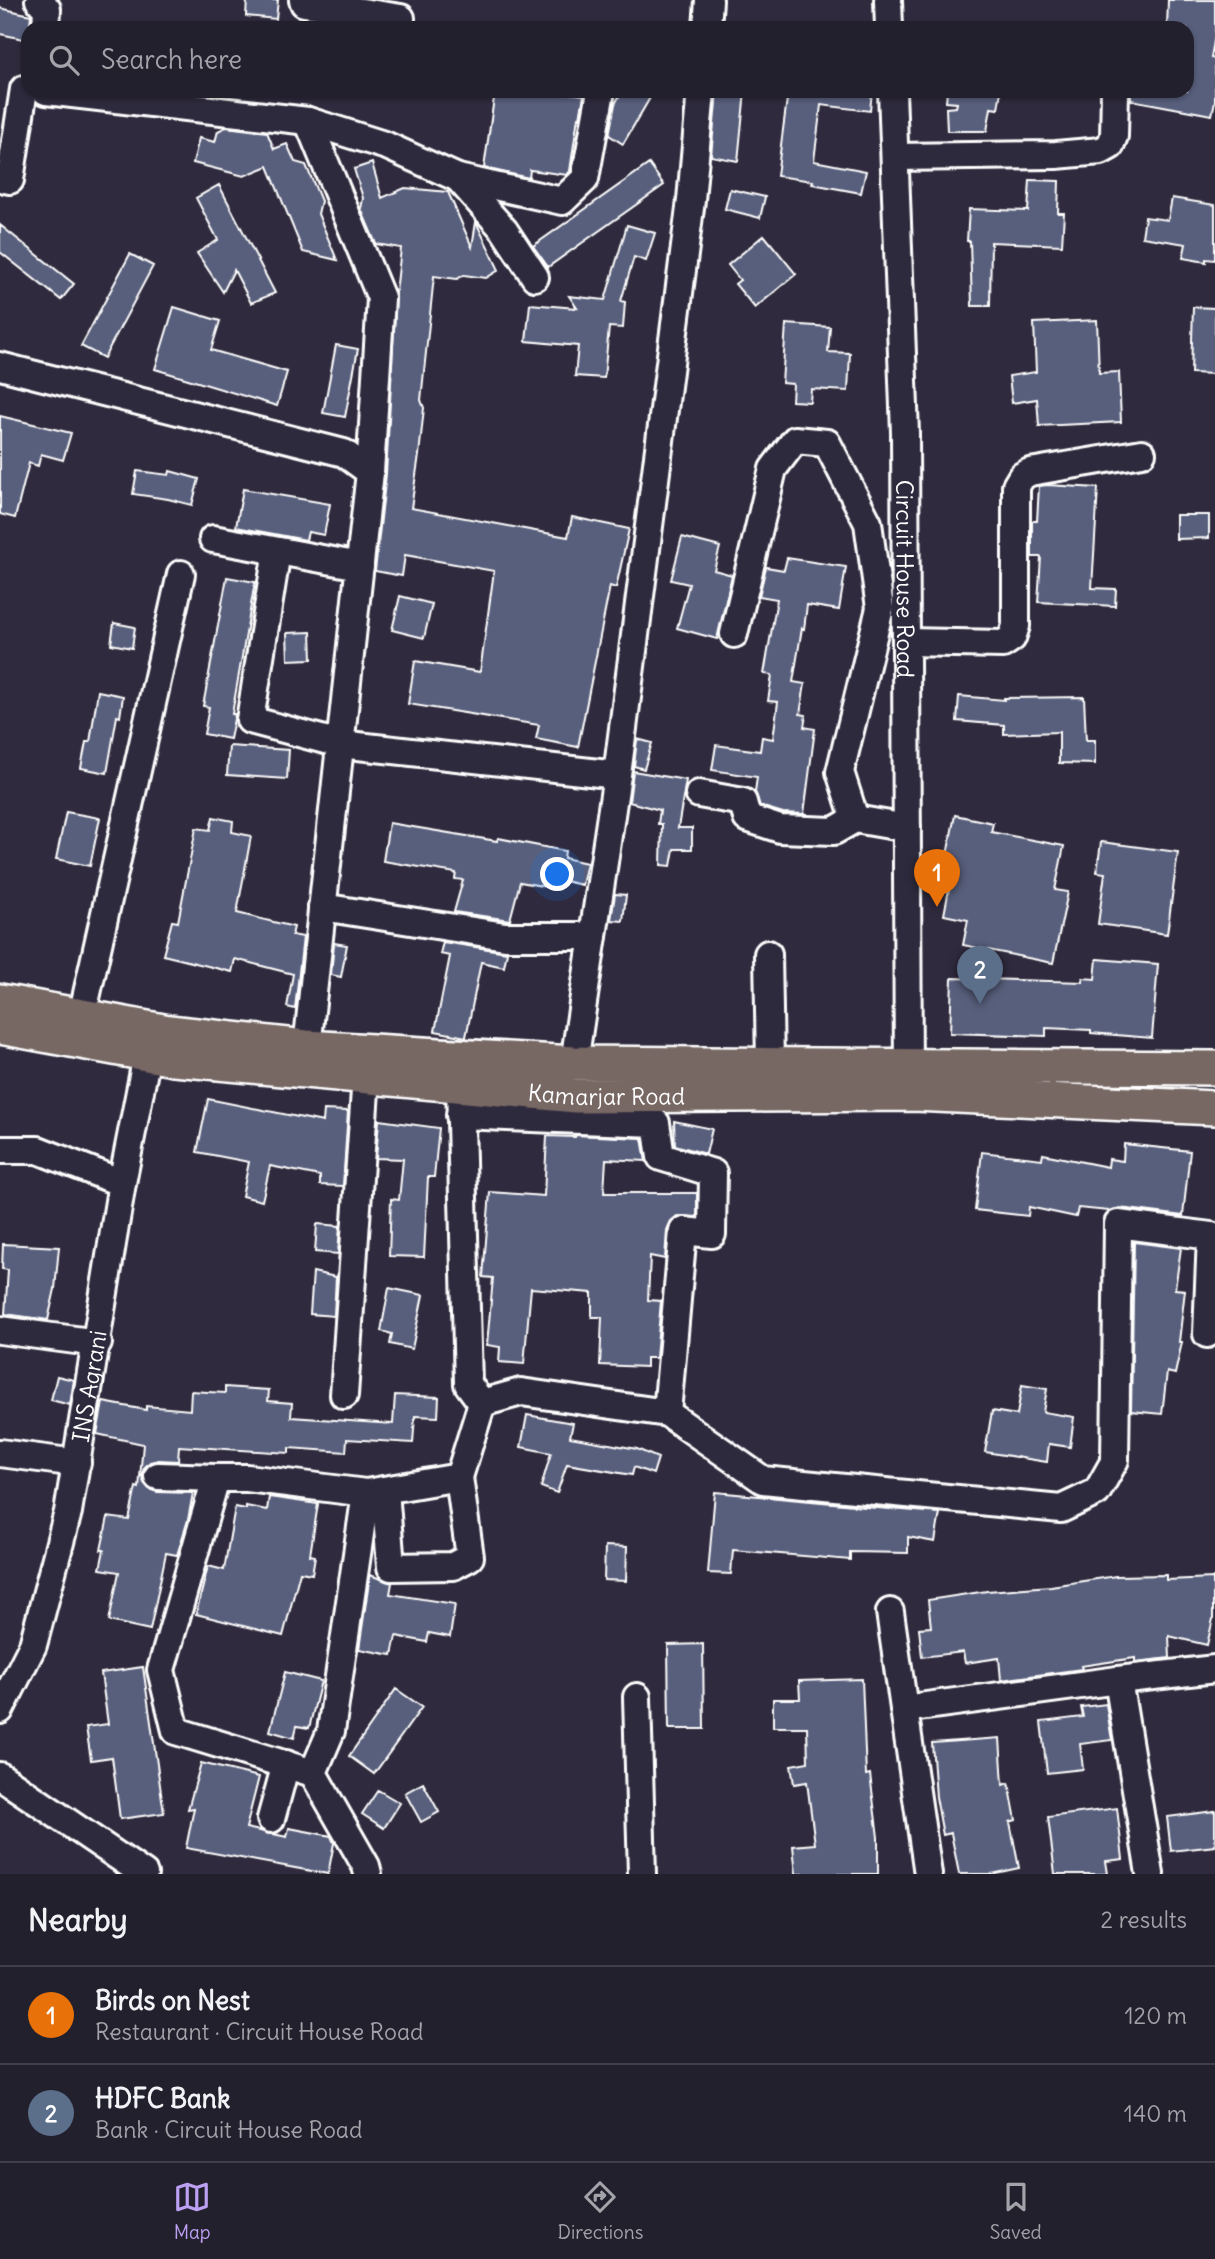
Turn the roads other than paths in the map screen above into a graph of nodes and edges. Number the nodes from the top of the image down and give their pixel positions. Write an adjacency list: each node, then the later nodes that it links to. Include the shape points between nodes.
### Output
1 (39, 0): 6 (street, via 47,9)
2 (303, 0): 5 (street)
3 (709, 0): 7 (street)
4 (888, 0): 8 (street)
5 (401, 18)
6 (46, 21)
7 (708, 21)
8 (889, 21)
9 (23, 98): 17 (street, via 10,180)
10 (107, 98): 15 (street)
11 (600, 98): 18 (street, via 585,179 562,201)
12 (700, 98): 30 (street)
13 (892, 98): 16 (street, Circuit House Road)
14 (1115, 98): 16 (street, via 1114,136 1110,146 1101,151)
15 (309, 121): 18 (street, via 387,146); 22 (street, via 381,298)
16 (894, 157): 28 (street, Circuit House Road, via 905,433)
17 (0, 178)
18 (457, 178): 19 (street, via 504,230)
19 (535, 277)
20 (0, 366): 22 (street, via 344,453)
21 (1142, 453): 28 (street, via 1022,477 1016,486 1016,626 1012,638 1003,644)
22 (370, 471): 25 (street)
23 (213, 539): 24 (street)
24 (277, 551): 25 (street); 29 (street, via 250,720)
25 (360, 566): 29 (street)
26 (181, 574): 38 (street)
27 (734, 634): 32 (street, via 773,469 795,440 827,443 868,523 880,608 840,772)
28 (906, 642): 33 (street, Circuit House Road)
29 (340, 744): 30 (street); 34 (street)
30 (617, 775): 35 (street)
31 (699, 794): 32 (street, via 743,803 747,818 779,829 834,831)
32 (855, 819): 33 (street)
33 (907, 828): 46 (street, Circuit House Road)
34 (322, 907): 35 (street, via 505,936); 41 (street)
35 (593, 936): 42 (street)
36 (768, 954): 43 (street)
37 (0, 1000): 38 (main road)
38 (82, 1016): 40 (main road)
39 (0, 1027): 40 (main road, Kamarjar Road)
40 (150, 1042): 41 (main road, Kamarjar Road); 50 (street, INS Agrani)
41 (305, 1060): 42 (main road); 45 (main road, Kamarjar Road)
42 (574, 1063): 43 (main road)
43 (770, 1065): 46 (main road)
44 (1215, 1068): 46 (main road)
45 (366, 1076): 47 (main road, Kamarjar Road); 54 (street)
46 (908, 1081): 47 (main road, Kamarjar Road); 48 (main road, Kamarjar Road)
47 (460, 1100): 55 (street, via 467,1384); 56 (street, via 656,1123 661,1157 713,1173 712,1234 683,1231)
48 (1215, 1108)
49 (0, 1150): 50 (street, via 38,1150)
50 (122, 1183): 53 (street, INS Agrani)
51 (0, 1331): 53 (street)
52 (1207, 1334): 56 (street, via 1211,1236 1118,1224 1115,1460 1097,1492 1061,1509 763,1480)
53 (98, 1343): 58 (street, INS Agrani)
54 (344, 1395)
55 (482, 1403): 56 (street, via 520,1392); 60 (street)
56 (667, 1413)
57 (0, 1453): 58 (street)
58 (77, 1463): 68 (street, INS Agrani, via 33,1645)
59 (158, 1476): 61 (street)
60 (459, 1476): 62 (street); 62 (street, via 470,1557 453,1566 391,1567)
61 (216, 1478): 62 (street); 69 (street, via 162,1670 176,1731)
62 (376, 1491): 70 (street, via 331,1731)
63 (890, 1612): 67 (street)
64 (1215, 1669): 65 (street)
65 (1118, 1680): 67 (street); 77 (street)
66 (637, 1698): 75 (street)
67 (904, 1709): 76 (street)
68 (0, 1710)
69 (286, 1765): 70 (street); 72 (street)
70 (313, 1773): 74 (street)
71 (0, 1776): 73 (street)
72 (271, 1819)
73 (144, 1874)
74 (368, 1874)
75 (642, 1874)
76 (928, 1874)
77 (1150, 1874)

